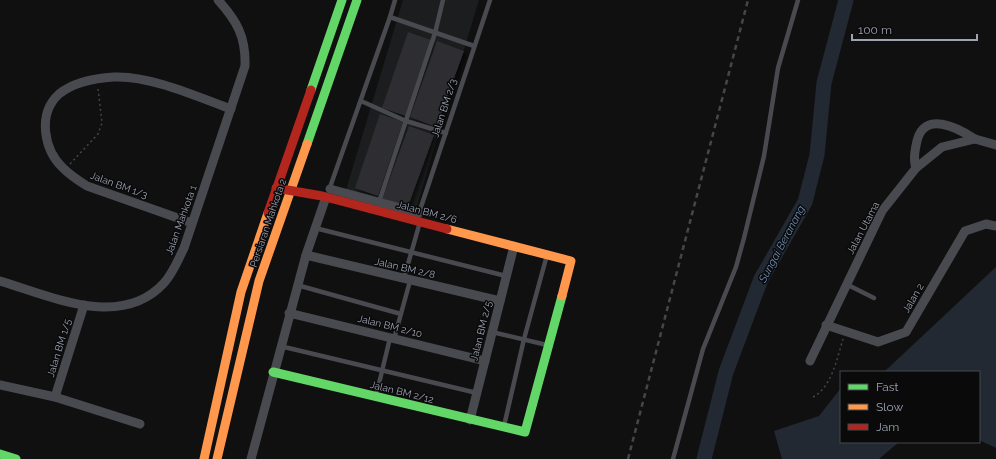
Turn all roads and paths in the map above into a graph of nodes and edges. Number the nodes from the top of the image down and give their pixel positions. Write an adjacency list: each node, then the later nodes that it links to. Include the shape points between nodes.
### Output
1 (218, 0): 13 (street, Jalan Mahkota 1, via 233,18 241,33 245,49 244,66)
2 (342, 0): 20 (main road, Persiaran Mahkota 2)
3 (357, 0): 21 (main road, Persiaran Mahkota 2)
4 (395, 0): 8 (lane)
5 (443, 0): 9 (lane)
6 (490, 0): 10 (lane, Jalan BM 2/3)
7 (798, 0): 66 (lane, via 778,68 764,156 744,238 736,266 703,350)
8 (390, 17): 9 (lane); 12 (lane)
9 (435, 33): 10 (lane); 14 (lane)
10 (474, 46): 15 (lane, Jalan BM 2/3)
11 (97, 78): 13 (street, Jalan BM 1/3, via 143,80); 19 (path, via 102,123 98,134); 19 (street, Jalan BM 1/3, via 83,82 59,95 49,111 45,132 47,144)
12 (361, 101): 14 (lane); 22 (lane)
13 (231, 108): 25 (street, Jalan Mahkota 1)
14 (406, 121): 15 (lane); 23 (lane)
15 (446, 133): 24 (lane, Jalan BM 2/3)
16 (975, 139): 17 (street, Jalan Utama); 18 (street, Jalan Utama, via 942,147); 18 (street, via 948,124 924,126 915,148)
17 (996, 145)
18 (916, 168): 35 (street, Jalan Utama, via 882,211)
19 (65, 170): 25 (street, Jalan BM 1/3, via 87,186)
20 (276, 188): 21 (main road, Jalan BM 2/6); 63 (main road, Persiaran Mahkota 2, via 241,292)
21 (291, 192): 22 (main road, Jalan BM 2/6); 64 (main road, Persiaran Mahkota 2, via 259,282)
22 (328, 193): 23 (street); 24 (main road, Jalan BM 2/6); 27 (street)
23 (379, 202): 24 (street)
24 (418, 219): 28 (main road, Jalan BM 2/6); 29 (lane, Jalan BM 2/3)
25 (192, 223): 39 (street, Jalan Mahkota 1, via 175,268 155,292 129,305 111,308)
26 (996, 226): 43 (street, Jalan 2, via 986,224 965,231 906,332 878,342)
27 (316, 228): 29 (lane); 31 (street)
28 (514, 246): 30 (main road, Jalan BM 2/6); 32 (street, Jalan BM 2/5)
29 (412, 252): 32 (lane); 33 (lane, Jalan BM 2/3)
30 (547, 255): 46 (lane); 47 (main road, Jalan BM 2/6, via 571,261)
31 (306, 256): 33 (street, Jalan BM 2/8); 36 (street)
32 (506, 276): 38 (street, Jalan BM 2/5)
33 (407, 280): 38 (street, Jalan BM 2/8); 41 (lane, Jalan BM 2/3)
34 (0, 281): 39 (street, Jalan Mahkota 1)
35 (846, 284): 37 (lane); 42 (street, Jalan Utama)
36 (297, 285): 40 (street); 41 (lane)
37 (874, 298)
38 (500, 301): 44 (street, Jalan BM 2/5)
39 (84, 305): 55 (street, Jalan BM 1/5)
40 (289, 313): 45 (street, Jalan BM 2/10); 48 (street)
41 (400, 314): 45 (lane, Jalan BM 2/3)
42 (826, 325): 43 (street, Jalan 2); 50 (street, Jalan Utama)
43 (845, 331): 57 (path, via 830,379 819,394)
44 (492, 332): 46 (lane); 49 (street, Jalan BM 2/5)
45 (392, 338): 49 (street, Jalan BM 2/10); 51 (lane, Jalan BM 2/3)
46 (524, 340): 47 (lane); 60 (lane)
47 (549, 345): 60 (main road, Jalan BM 2/12, via 525,432)
48 (280, 346): 51 (lane); 52 (street)
49 (485, 361): 54 (street, Jalan BM 2/5)
50 (810, 362)
51 (382, 370): 54 (lane); 56 (lane, Jalan BM 2/3)
52 (273, 372): 56 (main road, Jalan BM 2/12); 65 (street)
53 (0, 385): 55 (street)
54 (477, 393): 58 (street, Jalan BM 2/5)
55 (55, 397): 59 (street)
56 (376, 397): 58 (main road, Jalan BM 2/12)
57 (813, 397)
58 (470, 420): 60 (main road, Jalan BM 2/12)
59 (140, 424)
60 (504, 428)
61 (0, 454): 62 (main road)
62 (16, 459)
63 (204, 459)
64 (217, 459)
65 (251, 459)
66 (673, 459)

